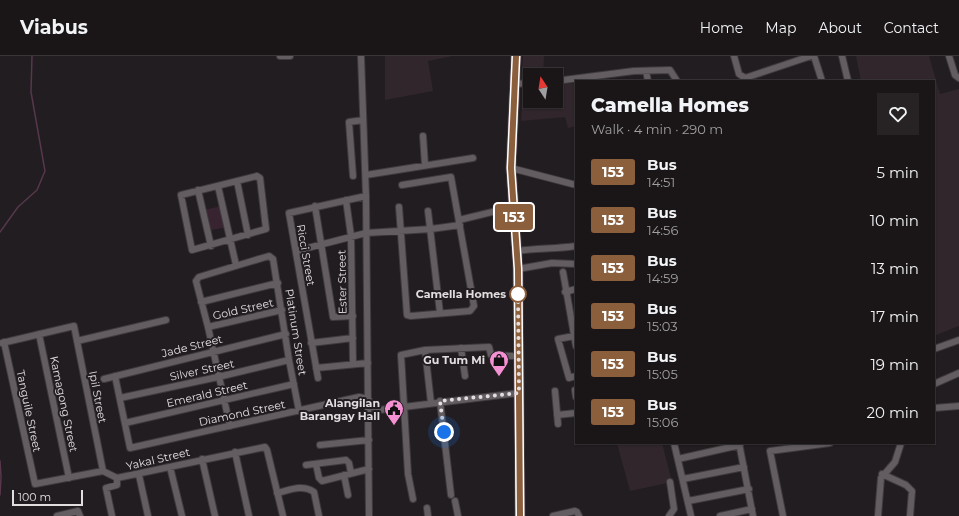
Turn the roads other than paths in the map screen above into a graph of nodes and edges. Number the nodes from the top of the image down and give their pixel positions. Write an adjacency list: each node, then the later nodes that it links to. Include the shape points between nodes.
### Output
1 (280, 56): 2 (street)
2 (290, 56)
3 (361, 56): 18 (street)
4 (516, 56): 17 (main road)
5 (734, 56): 6 (street, via 740,74 745,78)
6 (812, 56): 14 (street)
7 (842, 56): 15 (street)
8 (949, 56): 10 (street, via 955,75)
9 (646, 71): 11 (street); 12 (street); 13 (street, via 670,70)
10 (959, 78)
11 (563, 80)
12 (648, 80)
13 (676, 80)
14 (822, 80)
15 (848, 80)
16 (523, 83): 17 (street)
17 (514, 84): 22 (main road)
18 (363, 120): 23 (street); 24 (street, via 349,122)
19 (423, 136): 21 (street)
20 (473, 158): 21 (street)
21 (426, 166): 23 (street)
22 (511, 168): 27 (street); 34 (main road)
23 (366, 175): 30 (street)
24 (353, 176)
25 (237, 181): 28 (street); 40 (street); 40 (street, via 259,176 266,229)
26 (402, 185): 36 (street, via 451,177)
27 (575, 185)
28 (218, 186): 29 (street); 42 (street)
29 (198, 190): 44 (street); 44 (street, via 180,195 192,250)
30 (366, 196): 31 (street, Ricci Street); 39 (street)
31 (346, 200): 32 (street, Ricci Street); 41 (street, Ester Street)
32 (315, 206): 43 (street); 46 (street, Ricci Street, via 290,213)
33 (399, 207): 38 (street)
34 (513, 207): 36 (street); 47 (main road)
35 (428, 210): 37 (street)
36 (459, 222): 37 (street); 57 (street, via 473,309)
37 (431, 229): 38 (street); 57 (street)
38 (401, 232): 39 (street); 57 (street, via 407,315)
39 (366, 233): 41 (street); 76 (street)
40 (248, 235): 42 (street)
41 (351, 236): 43 (street); 58 (street, Ester Street)
42 (229, 240): 44 (street); 49 (street)
43 (321, 245): 46 (street); 58 (street, via 333,317)
44 (211, 246)
45 (575, 246): 47 (street)
46 (296, 251): 69 (street, Ricci Street)
47 (517, 251): 50 (main road)
48 (575, 264): 50 (street, via 552,263)
49 (236, 265): 52 (street, Platinum Street, via 272,257); 55 (street, via 197,278)
50 (518, 269): 74 (main road)
51 (563, 272): 54 (street)
52 (278, 283): 55 (street); 56 (street, Platinum Street)
53 (575, 289): 54 (street)
54 (565, 292): 63 (street)
55 (201, 302): 60 (street)
56 (282, 310): 60 (street, Gold Street); 62 (street, Platinum Street)
57 (440, 313)
58 (353, 316): 64 (street, Ester Street)
59 (166, 320): 66 (street)
60 (208, 327): 73 (street)
61 (39, 334): 66 (street, Ipil Street, via 74,326); 68 (street); 123 (street, Kamagong Street)
62 (286, 334): 73 (street, Jade Street); 75 (street, Platinum Street)
63 (574, 336): 67 (street); 82 (street, via 558,339 569,378)
64 (353, 338): 69 (street); 77 (street, Ester Street)
65 (959, 340): 71 (street)
66 (77, 341): 118 (street, Ipil Street)
67 (575, 341)
68 (2, 343): 123 (street, Tanguile Street, via 35,484)
69 (311, 343): 78 (street, Ricci Street)
70 (461, 348): 72 (street); 74 (street, via 489,347 491,355); 81 (street)
71 (935, 349)
72 (425, 350): 94 (street); 96 (street, via 400,355)
73 (214, 351): 80 (street, Jade Street); 83 (street)
74 (515, 356): 89 (main road)
75 (289, 360): 83 (street, Silver Street); 86 (street, Platinum Street)
76 (368, 363): 77 (street); 91 (street)
77 (353, 364): 78 (street)
78 (316, 368): 84 (street, Ricci Street)
79 (959, 373): 87 (street)
80 (115, 376): 85 (street, Jade Street); 90 (street)
81 (465, 376)
82 (575, 376)
83 (218, 377): 90 (street, Silver Street); 92 (street)
84 (318, 378)
85 (104, 379)
86 (294, 384): 92 (street, Emerald Street); 98 (street, Platinum Street)
87 (935, 384)
88 (555, 391): 100 (street)
89 (519, 393): 93 (street); 148 (main road)
90 (120, 398): 101 (street)
91 (368, 399): 96 (street, via 374,408 379,410); 98 (street, Diamond Street, via 359,398); 104 (street)
92 (224, 400): 101 (street, Emerald Street); 103 (street)
93 (440, 401): 94 (street); 130 (street)
94 (431, 403): 96 (street)
95 (959, 406): 97 (street)
96 (403, 408): 131 (street, via 408,474)
97 (935, 408)
98 (300, 411): 103 (street, Diamond Street)
99 (575, 413): 100 (street)
100 (557, 416): 102 (street)
101 (125, 423): 103 (street, Diamond Street, via 130,448)
102 (558, 424)
103 (230, 426)
104 (369, 440): 109 (street); 117 (street)
105 (674, 444): 112 (street)
106 (740, 444): 112 (street); 116 (street)
107 (822, 444): 154 (street, via 770,451)
108 (901, 444): 120 (street, via 895,462)
109 (320, 445)
110 (235, 452): 111 (street, Yakal Street); 128 (street, Yakal Street, via 265,447); 142 (street)
111 (202, 459): 115 (street, Yakal Street); 141 (street)
112 (678, 459): 125 (street)
113 (316, 464): 114 (street); 119 (street, via 346,460); 122 (street, via 320,480)
114 (306, 465)
115 (170, 467): 121 (street, Yakal Street); 140 (street)
116 (744, 467): 125 (street); 127 (street)
117 (368, 469): 119 (street); 145 (street)
118 (103, 471): 123 (street); 124 (street, Yakal Street)
119 (351, 473): 122 (street)
120 (882, 474): 155 (street); 156 (street, via 906,485 912,491)
121 (138, 475): 124 (street, Yakal Street); 139 (street)
122 (344, 475): 129 (street)
123 (69, 478)
124 (116, 478): 138 (street, via 117,485 106,488)
125 (682, 479): 133 (street)
126 (670, 482): 151 (street, via 674,509)
127 (749, 489): 133 (street); 135 (street)
128 (277, 493): 143 (street); 144 (street, via 308,488 314,492)
129 (348, 495)
130 (451, 495)
131 (413, 499)
132 (456, 501): 147 (street)
133 (688, 502): 152 (street)
134 (427, 508): 146 (street)
135 (753, 513): 153 (street)
136 (57, 516): 137 (street, via 78,511)
137 (80, 516)
138 (112, 516)
139 (148, 516)
140 (182, 516)
141 (215, 516)
142 (249, 516)
143 (283, 516)
144 (319, 516)
145 (370, 516)
146 (428, 516)
147 (458, 516)
148 (520, 516)
149 (553, 516): 150 (street, via 575,511)
150 (579, 516)
151 (669, 516)
152 (691, 516)
153 (720, 516)
154 (783, 516)
155 (878, 516)
156 (910, 516)

